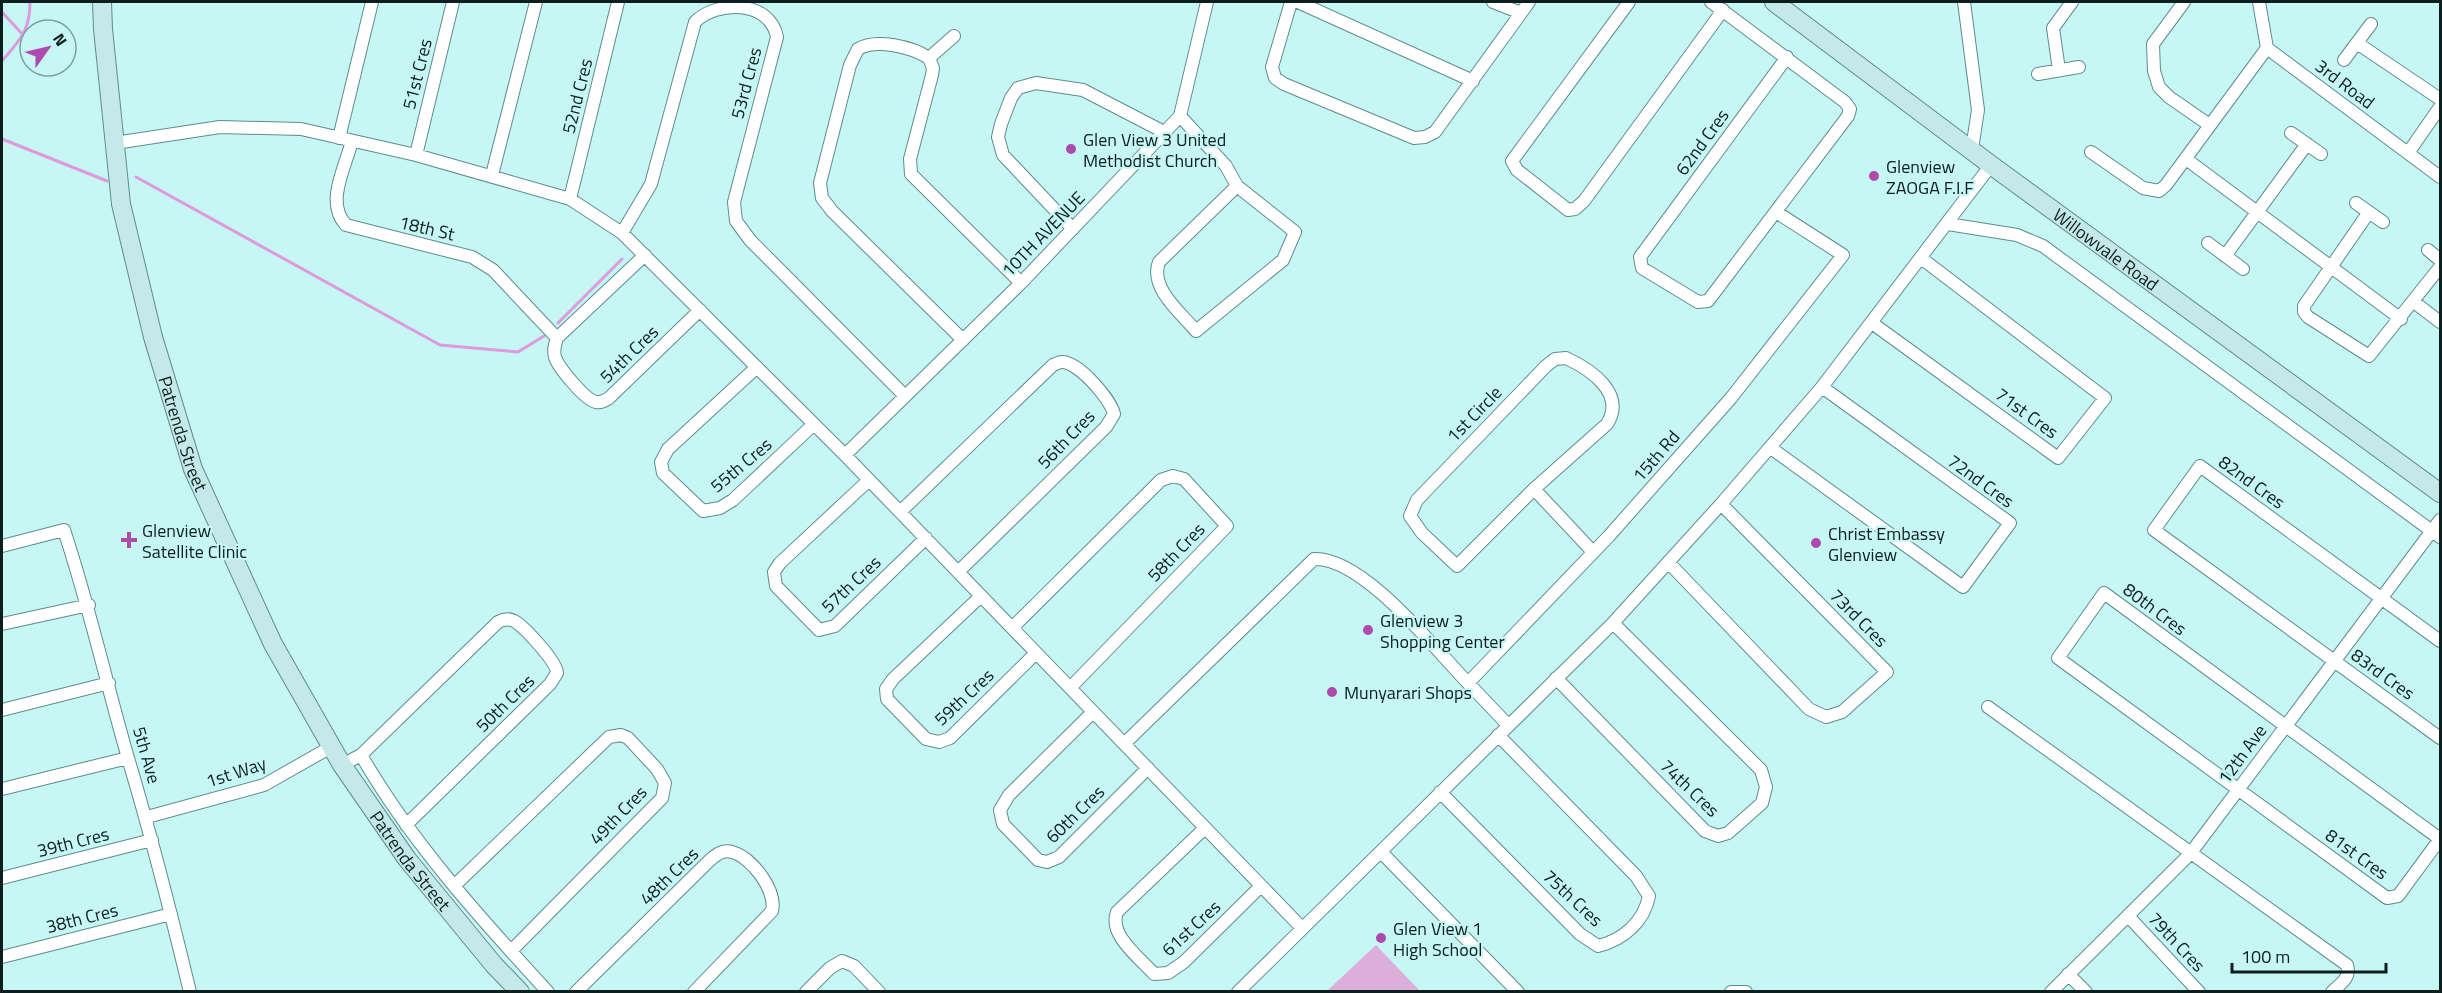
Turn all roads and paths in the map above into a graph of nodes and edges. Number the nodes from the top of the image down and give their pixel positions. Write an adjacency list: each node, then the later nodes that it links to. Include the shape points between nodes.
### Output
1 (102, 2): 39 (street, Patrenda Street)
2 (372, 2): 37 (street)
3 (453, 2): 45 (street, 51st Cres)
4 (536, 2): 48 (street)
5 (618, 2): 51 (street, 52nd Cres)
6 (1207, 2): 33 (street)
7 (1291, 2): 30 (street, via 1272,67 1275,78 1284,84 1414,138 1435,132)
8 (1298, 2): 30 (street)
9 (1492, 2): 19 (street)
10 (1529, 2): 19 (street)
11 (1629, 2): 18 (street, via 1512,161 1517,170 1569,210 1584,201)
12 (1711, 2): 18 (street)
13 (1774, 2): 41 (street, Willowvale Road)
14 (1964, 2): 41 (street, via 1978,110)
15 (2072, 2): 28 (street, via 2053,28)
16 (2184, 2): 34 (street, via 2153,44 2154,71 2159,87 2169,97)
17 (2259, 2): 23 (street)
18 (1723, 10): 24 (street)
19 (1521, 13): 30 (street)
20 (2371, 24): 22 (street)
21 (954, 36): 25 (street)
22 (2357, 43): 26 (street); 31 (street)
23 (2266, 48): 34 (street); 43 (street, 3rd Road)
24 (1786, 57): 53 (street, 62nd Cres, via 1850,109); 53 (street, 62nd Cres, via 1640,257 1640,265 1695,301 1705,302)
25 (929, 58): 69 (street, via 932,75 910,159 911,174); 76 (street, via 876,43 858,50 850,65 820,191 832,211)
26 (2344, 60)
27 (2079, 67): 28 (street)
28 (2059, 70): 29 (street)
29 (2038, 74)
30 (1473, 81)
31 (2440, 99)
32 (2440, 107): 43 (street)
33 (1180, 116): 35 (street, 10TH AVENUE); 50 (street, via 1226,166)
34 (2208, 124): 46 (street)
35 (1164, 132): 58 (street, 10TH AVENUE); 58 (street, via 1083,90 1036,83 1018,88 1001,124 998,137 1002,155)
36 (2291, 133): 40 (street)
37 (339, 138): 38 (street); 39 (street, via 301,129 220,127)
38 (352, 141): 45 (street); 75 (street, 18th St, via 335,202 339,218 346,225 472,257 493,270)
39 (115, 143): 116 (street, Patrenda Street, via 121,204 153,337 193,469 273,644)
40 (2307, 144): 44 (street); 55 (street)
41 (1972, 149): 47 (street, Willowvale Road)
42 (2091, 152): 46 (street, via 2151,191 2166,186)
43 (2408, 153): 49 (street, 3rd Road)
44 (2321, 154)
45 (416, 155): 48 (street)
46 (2186, 159): 55 (street)
47 (1991, 165): 57 (street); 85 (street, Willowvale Road)
48 (492, 175): 51 (street)
49 (2440, 177)
50 (1237, 186): 50 (street, via 1159,262 1155,272 1158,286 1196,331 1282,260 1294,232)
51 (570, 199): 59 (street)
52 (2356, 203): 54 (street)
53 (1776, 212): 92 (street, 15th Rd, via 1843,255 1731,398)
54 (2369, 212): 56 (street); 67 (street)
55 (2257, 213): 63 (street); 67 (street)
56 (2384, 222)
57 (1948, 224): 64 (street); 89 (street, via 2017,235 2043,246)
58 (1073, 230): 69 (street, 10TH AVENUE)
59 (622, 233): 62 (street); 79 (street, 53rd Cres, via 651,184 695,22 706,10 728,4 758,11 769,18 777,38 734,202 736,221 750,240)
60 (2208, 243): 63 (street)
61 (2428, 250): 65 (street)
62 (645, 255): 71 (street); 75 (street)
63 (2225, 256): 68 (street)
64 (1921, 258): 74 (street); 74 (street, 71st Cres, via 2105,398 2058,458)
65 (2440, 260)
66 (2440, 267): 70 (street)
67 (2330, 268): 72 (street); 72 (street, via 2304,306 2308,317 2369,356)
68 (2243, 270)
69 (1021, 283): 76 (street, 10TH AVENUE)
70 (2414, 302): 72 (street); 73 (street)
71 (700, 310): 75 (street, 54th Cres, via 601,403 586,397 560,366 554,348); 77 (street)
72 (2401, 319)
73 (2440, 322)
74 (1872, 323): 78 (street)
75 (557, 338)
76 (963, 340): 79 (street, 10TH AVENUE)
77 (757, 367): 80 (street); 80 (street, 55th Cres, via 668,450 661,462 663,473 703,511 720,508)
78 (1822, 387): 81 (street); 81 (street, 72nd Cres, via 2010,523 1963,587)
79 (905, 396): 82 (street, 10TH AVENUE)
80 (814, 424): 82 (street)
81 (1771, 448): 86 (street)
82 (845, 455): 83 (street)
83 (869, 480): 87 (street); 90 (street, 57th Cres, via 780,562 774,572 776,586 783,594 819,630 828,630)
84 (1534, 489): 84 (street, 1st Circle, via 1457,566 1410,516 1417,500 1546,366 1566,358 1582,366 1612,394 1613,414 1607,424); 92 (street)
85 (2440, 493)
86 (1721, 504): 93 (street); 93 (street, 73rd Cres, via 1887,672 1842,712 1826,717 1809,709)
87 (900, 512): 90 (street); 94 (street, 56th Cres, via 1053,365 1062,362 1077,367 1112,404 1113,414 1106,427)
88 (2440, 520): 89 (street, 12th Ave)
89 (2436, 533): 96 (street, 12th Ave)
90 (926, 538): 94 (street)
91 (2, 546): 97 (street, 5th Ave, via 64,530)
92 (1593, 552): 106 (street, 15th Rd)
93 (1668, 562): 98 (street)
94 (958, 572): 95 (street)
95 (981, 596): 100 (street); 102 (street, 59th Cres, via 893,679 886,689 887,699 926,739 939,742 950,738)
96 (2380, 597): 101 (street); 103 (street, 12th Ave); 103 (street, 82nd Cres, via 2200,466 2154,530)
97 (89, 605): 99 (street); 105 (street, 5th Ave)
98 (1613, 623): 104 (street); 104 (street, 74th Cres, via 1761,770 1766,787 1762,803 1728,833 1718,836 1705,831)
99 (2, 624)
100 (1012, 628): 102 (street); 107 (street, 58th Cres, via 1161,480 1173,476 1184,479 1227,526)
101 (2440, 641)
102 (1036, 653): 107 (street)
103 (2334, 660): 112 (street, 12th Ave); 114 (street, 83rd Cres)
104 (1556, 678): 111 (street)
105 (109, 683): 109 (street); 118 (street, 5th Ave)
106 (1468, 683): 111 (street); 115 (street, via 1370,582 1327,558 1314,559)
107 (1070, 688): 110 (street)
108 (1988, 707): 129 (street)
109 (2, 710)
110 (1093, 712): 115 (street); 120 (street, 60th Cres, via 1008,795 1000,810 1003,824 1038,860 1047,862 1059,857)
111 (1509, 724): 113 (street)
112 (2284, 727): 122 (street, 12th Ave); 122 (street, 81st Cres, via 2440,839 2398,896 2387,898); 122 (street, 80th Cres, via 2104,593 2058,658)
113 (1498, 735): 123 (street); 123 (street, 75th Cres, via 1636,876 1649,896 1646,913 1615,942 1598,946 1580,934)
114 (2440, 738)
115 (1124, 744): 120 (street)
116 (331, 747): 119 (street, Patrenda Street); 124 (street, 1st Way, via 264,785)
117 (362, 755): 119 (street); 125 (street); 125 (street, 50th Cres, via 504,619 516,622 554,663 557,673 550,684)
118 (128, 758): 121 (street); 124 (street, 5th Ave)
119 (342, 765): 140 (street, Patrenda Street, via 407,858)
120 (1148, 768): 126 (street)
121 (2, 789)
122 (2239, 790): 129 (street, 12th Ave)
123 (1440, 792): 128 (street)
124 (147, 817): 127 (street, 5th Ave)
125 (406, 825): 131 (street)
126 (1205, 828): 132 (street); 132 (street, 61st Cres, via 1117,912 1114,920 1116,930 1154,974 1168,973 1184,962)
127 (152, 840): 130 (street, 39th Cres); 133 (street, 5th Ave)
128 (1381, 852): 135 (street); 147 (street)
129 (2190, 854): 134 (street, 12th Ave); 153 (street, via 2347,965 2346,979)
130 (2, 878)
131 (454, 886): 136 (street); 136 (street, 49th Cres, via 609,737 628,738 657,769 664,783 662,798)
132 (1261, 886): 135 (street)
133 (171, 914): 137 (street, 38th Cres); 139 (street, 5th Ave)
134 (2129, 917): 138 (street, 12th Ave); 152 (street, 79th Cres)
135 (1302, 928): 146 (street)
136 (511, 951): 141 (street)
137 (2, 957)
138 (2068, 974): 150 (street, 12th Ave); 151 (street)
139 (190, 992)
140 (520, 992)
141 (548, 992)
142 (576, 992): 143 (street, 48th Cres, via 711,860 731,851 766,882 773,896 772,911)
143 (694, 992)
144 (806, 992): 145 (street, via 842,961 854,966)
145 (879, 992)
146 (1238, 992)
147 (1518, 992)
148 (1731, 992): 149 (street)
149 (1746, 992)
150 (2051, 992)
151 (2086, 992)
152 (2199, 992)
153 (2332, 992)

